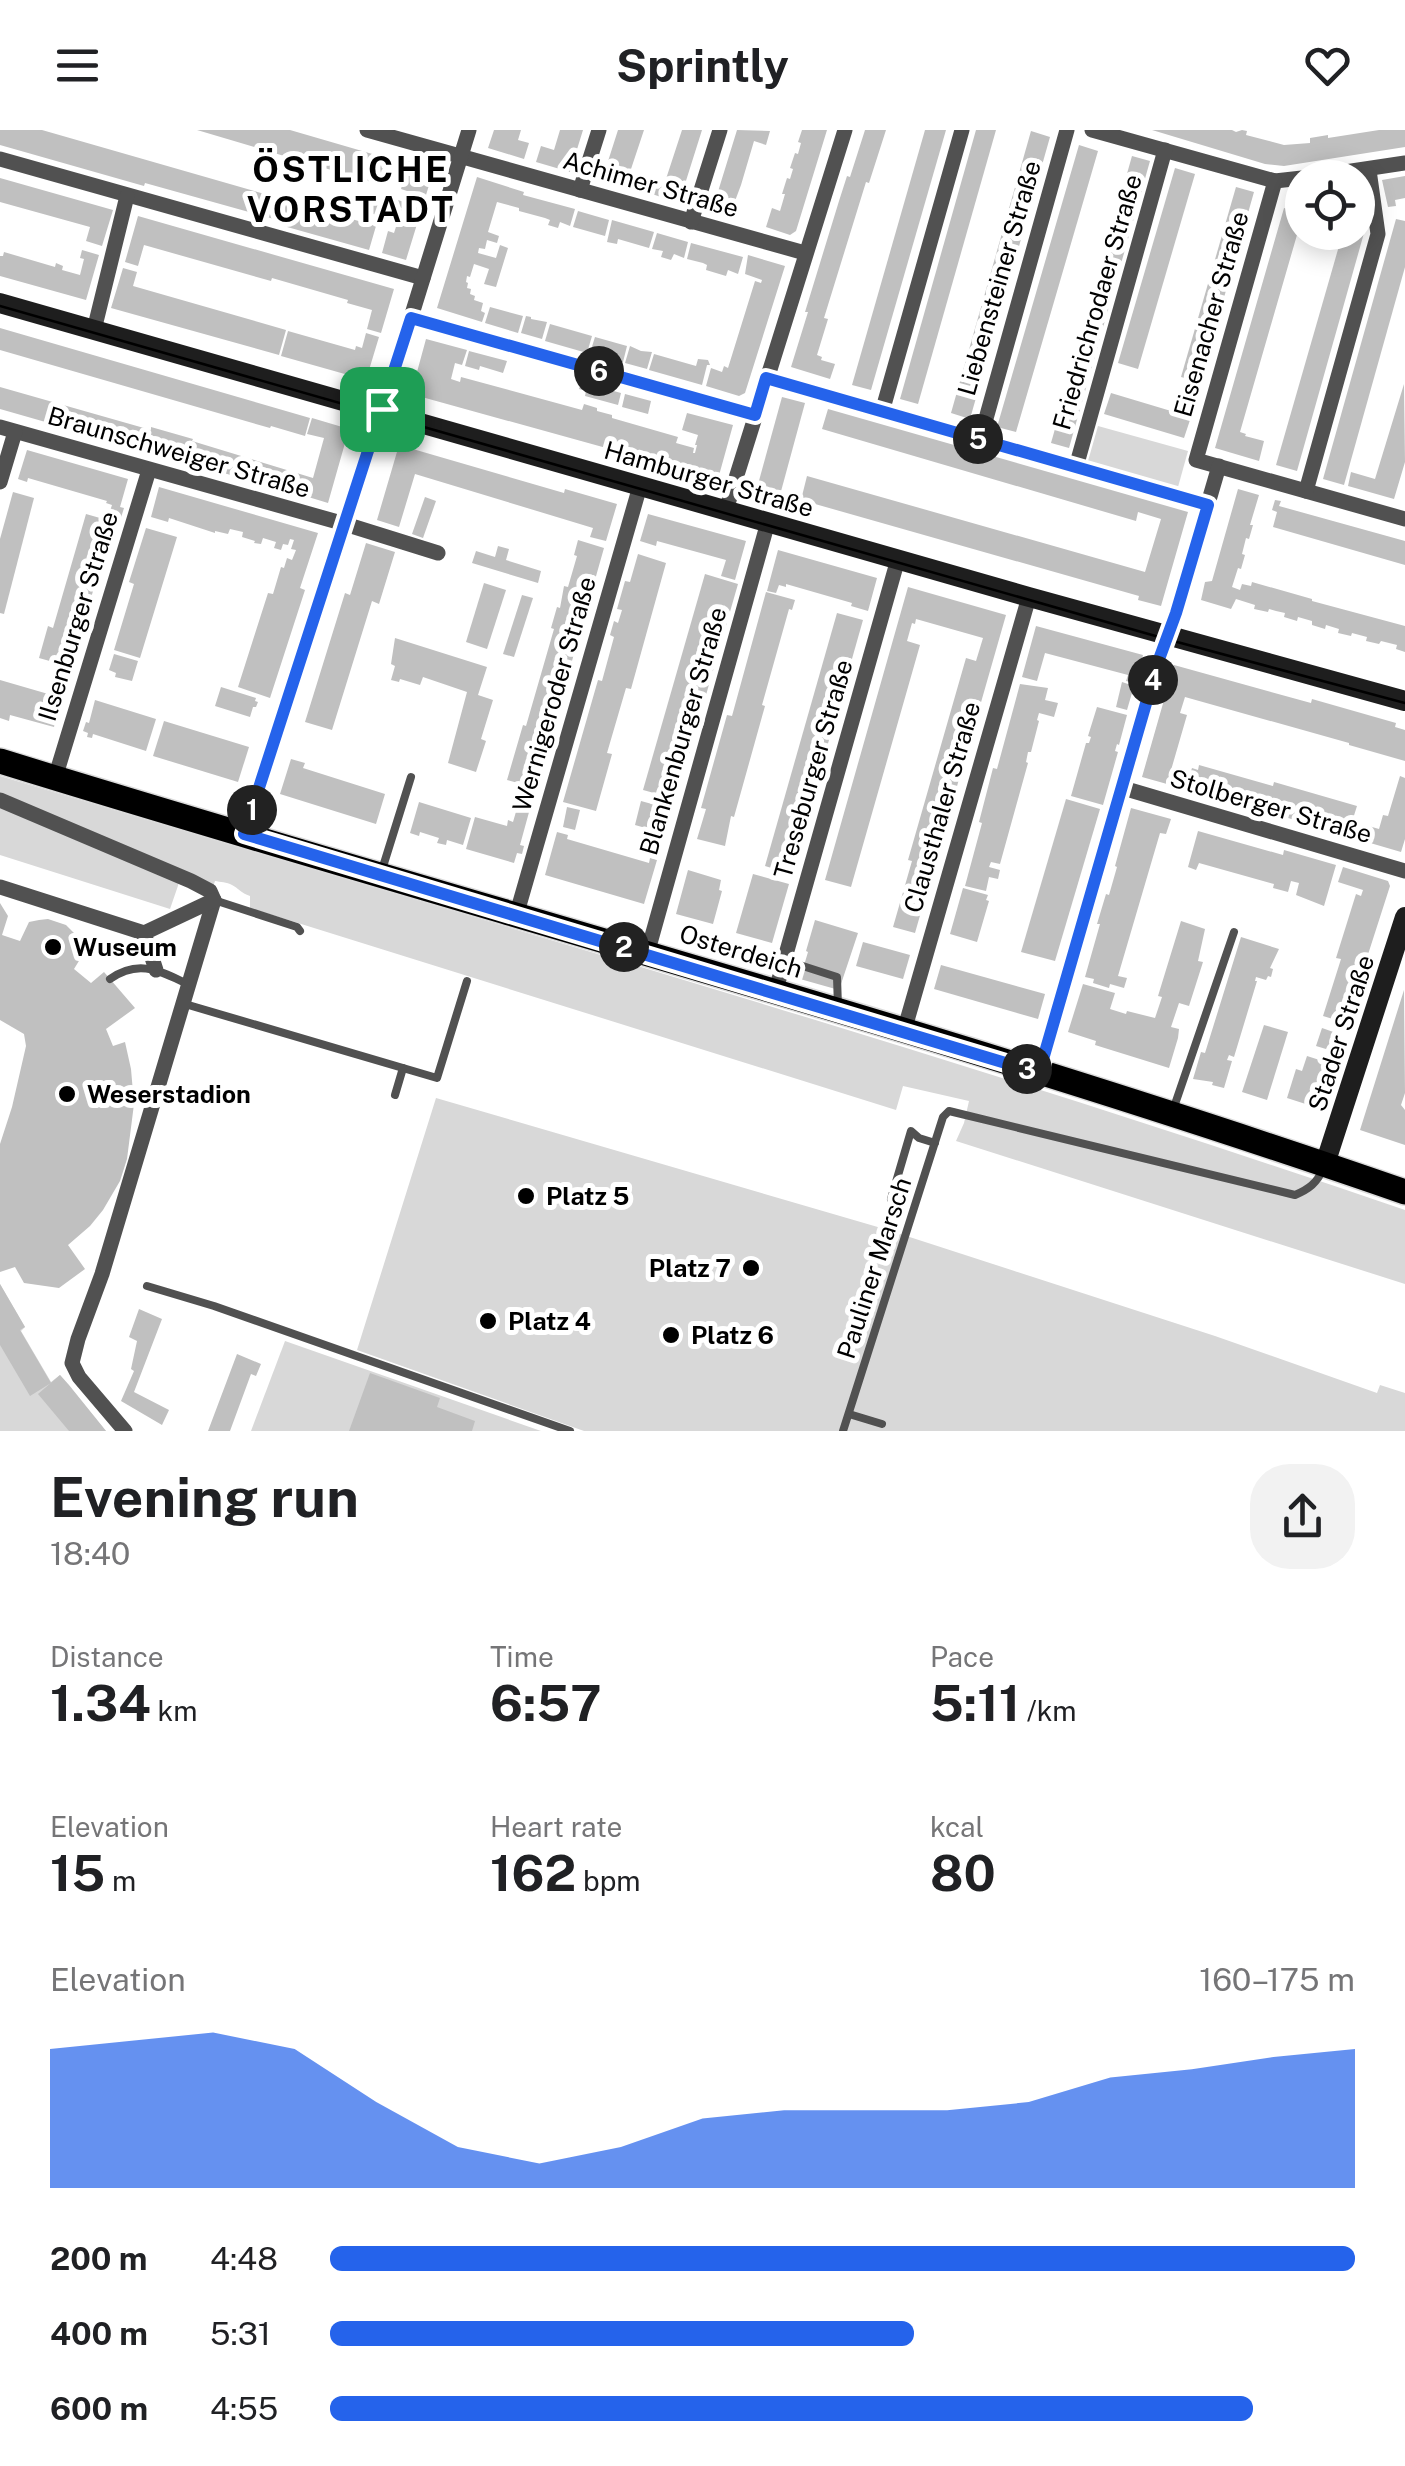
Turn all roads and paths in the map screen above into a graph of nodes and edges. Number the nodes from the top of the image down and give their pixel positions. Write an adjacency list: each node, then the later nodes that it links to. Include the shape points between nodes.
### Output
1 (368, 130): 10 (street, Achimer Straße)
2 (469, 130): 10 (street)
3 (600, 130): 16 (street)
4 (720, 130): 19 (street)
5 (845, 130): 22 (street)
6 (962, 130): 29 (street)
7 (1067, 130): 32 (street, Liebensteiner Straße)
8 (1092, 130): 9 (street)
9 (1165, 150): 15 (street); 34 (street, Friedrichrodaer Straße)
10 (461, 156): 16 (street, Achimer Straße); 23 (street)
11 (0, 160): 17 (street)
12 (1405, 163): 13 (street)
13 (1375, 169)
14 (1285, 180): 15 (street)
15 (1274, 181): 33 (street, Eisenacher Straße, via 1196,460)
16 (580, 190): 19 (street, Achimer Straße)
17 (127, 196): 23 (street); 26 (street)
18 (1375, 213): 20 (street)
19 (691, 222): 22 (street, Achimer Straße)
20 (1375, 245)
21 (1374, 250): 38 (street)
22 (805, 253): 27 (street)
23 (423, 278): 25 (street)
24 (0, 303): 26 (street, Hamburger Straße)
25 (411, 318): 28 (street); 30 (street)
26 (94, 330): 28 (street, Hamburger Straße)
27 (766, 378): 29 (street); 30 (street)
28 (382, 411): 37 (street, Hamburger Straße); 43 (street)
29 (882, 412): 32 (street)
30 (755, 415): 40 (street)
31 (8, 430): 35 (street, Braunschweiger Straße); 36 (street)
32 (980, 440): 34 (street)
33 (1219, 466): 38 (street); 39 (street)
34 (1076, 467): 39 (street)
35 (149, 470): 43 (street, Braunschweiger Straße); 51 (street, Ilsenburger Straße)
36 (0, 482)
37 (640, 486): 40 (street, Hamburger Straße); 59 (street, Wernigeroder Straße)
38 (1306, 491): 41 (street)
39 (1208, 505): 47 (street)
40 (726, 510): 42 (street, Hamburger Straße)
41 (1404, 515)
42 (768, 522): 45 (street, Hamburger Straße); 64 (street, Blankenburger Straße)
43 (345, 524): 44 (street, Braunschweiger Straße); 54 (street)
44 (438, 553)
45 (898, 559): 46 (street, Hamburger Straße); 65 (street, Treseburger Straße)
46 (1029, 596): 47 (street, Hamburger Straße); 73 (street, Clausthaler Straße)
47 (1167, 636): 48 (street, Hamburger Straße); 52 (street)
48 (1405, 701)
49 (0, 760): 51 (main road, Osterdeich)
50 (411, 777): 56 (lane)
51 (55, 778): 54 (main road, Osterdeich)
52 (1123, 788): 55 (street, Stolberger Straße); 75 (street)
53 (0, 800): 58 (street, via 191,880)
54 (244, 834): 56 (main road, Osterdeich)
55 (1405, 870)
56 (380, 874): 59 (main road, Osterdeich)
57 (0, 887): 63 (street)
58 (214, 900): 61 (lane); 63 (street); 69 (street)
59 (516, 916): 64 (main road, Osterdeich)
60 (1405, 917): 79 (street, Stader Straße)
61 (300, 930)
62 (1234, 932): 77 (lane)
63 (144, 933): 66 (street)
64 (646, 954): 70 (main road, Osterdeich)
65 (784, 960): 70 (street, Treseburger Straße); 72 (lane, via 837,977)
66 (156, 970): 67 (lane, via 127,969); 69 (lane)
67 (110, 979)
68 (467, 981): 74 (lane, via 437,1078)
69 (190, 986): 71 (street)
70 (775, 992): 72 (main road, Osterdeich)
71 (184, 1004): 74 (lane); 85 (street, via 72,1363)
72 (838, 1012): 73 (main road, Osterdeich)
73 (904, 1031): 75 (main road, Osterdeich)
74 (403, 1068): 76 (lane)
75 (1039, 1073): 77 (main road, Osterdeich)
76 (395, 1095)
77 (1172, 1115): 79 (main road, Osterdeich)
78 (935, 1143): 79 (lane, Pauliner Marsch, via 949,1111 1295,1195 1309,1190); 81 (lane, via 911,1131); 83 (lane, Pauliner Marsch)
79 (1325, 1164): 80 (main road, Osterdeich)
80 (1405, 1192)
81 (891, 1199)
82 (148, 1286): 86 (lane)
83 (849, 1414): 84 (lane); 87 (lane, Pauliner Marsch)
84 (882, 1424)
85 (125, 1431)
86 (570, 1431)
87 (843, 1431)

